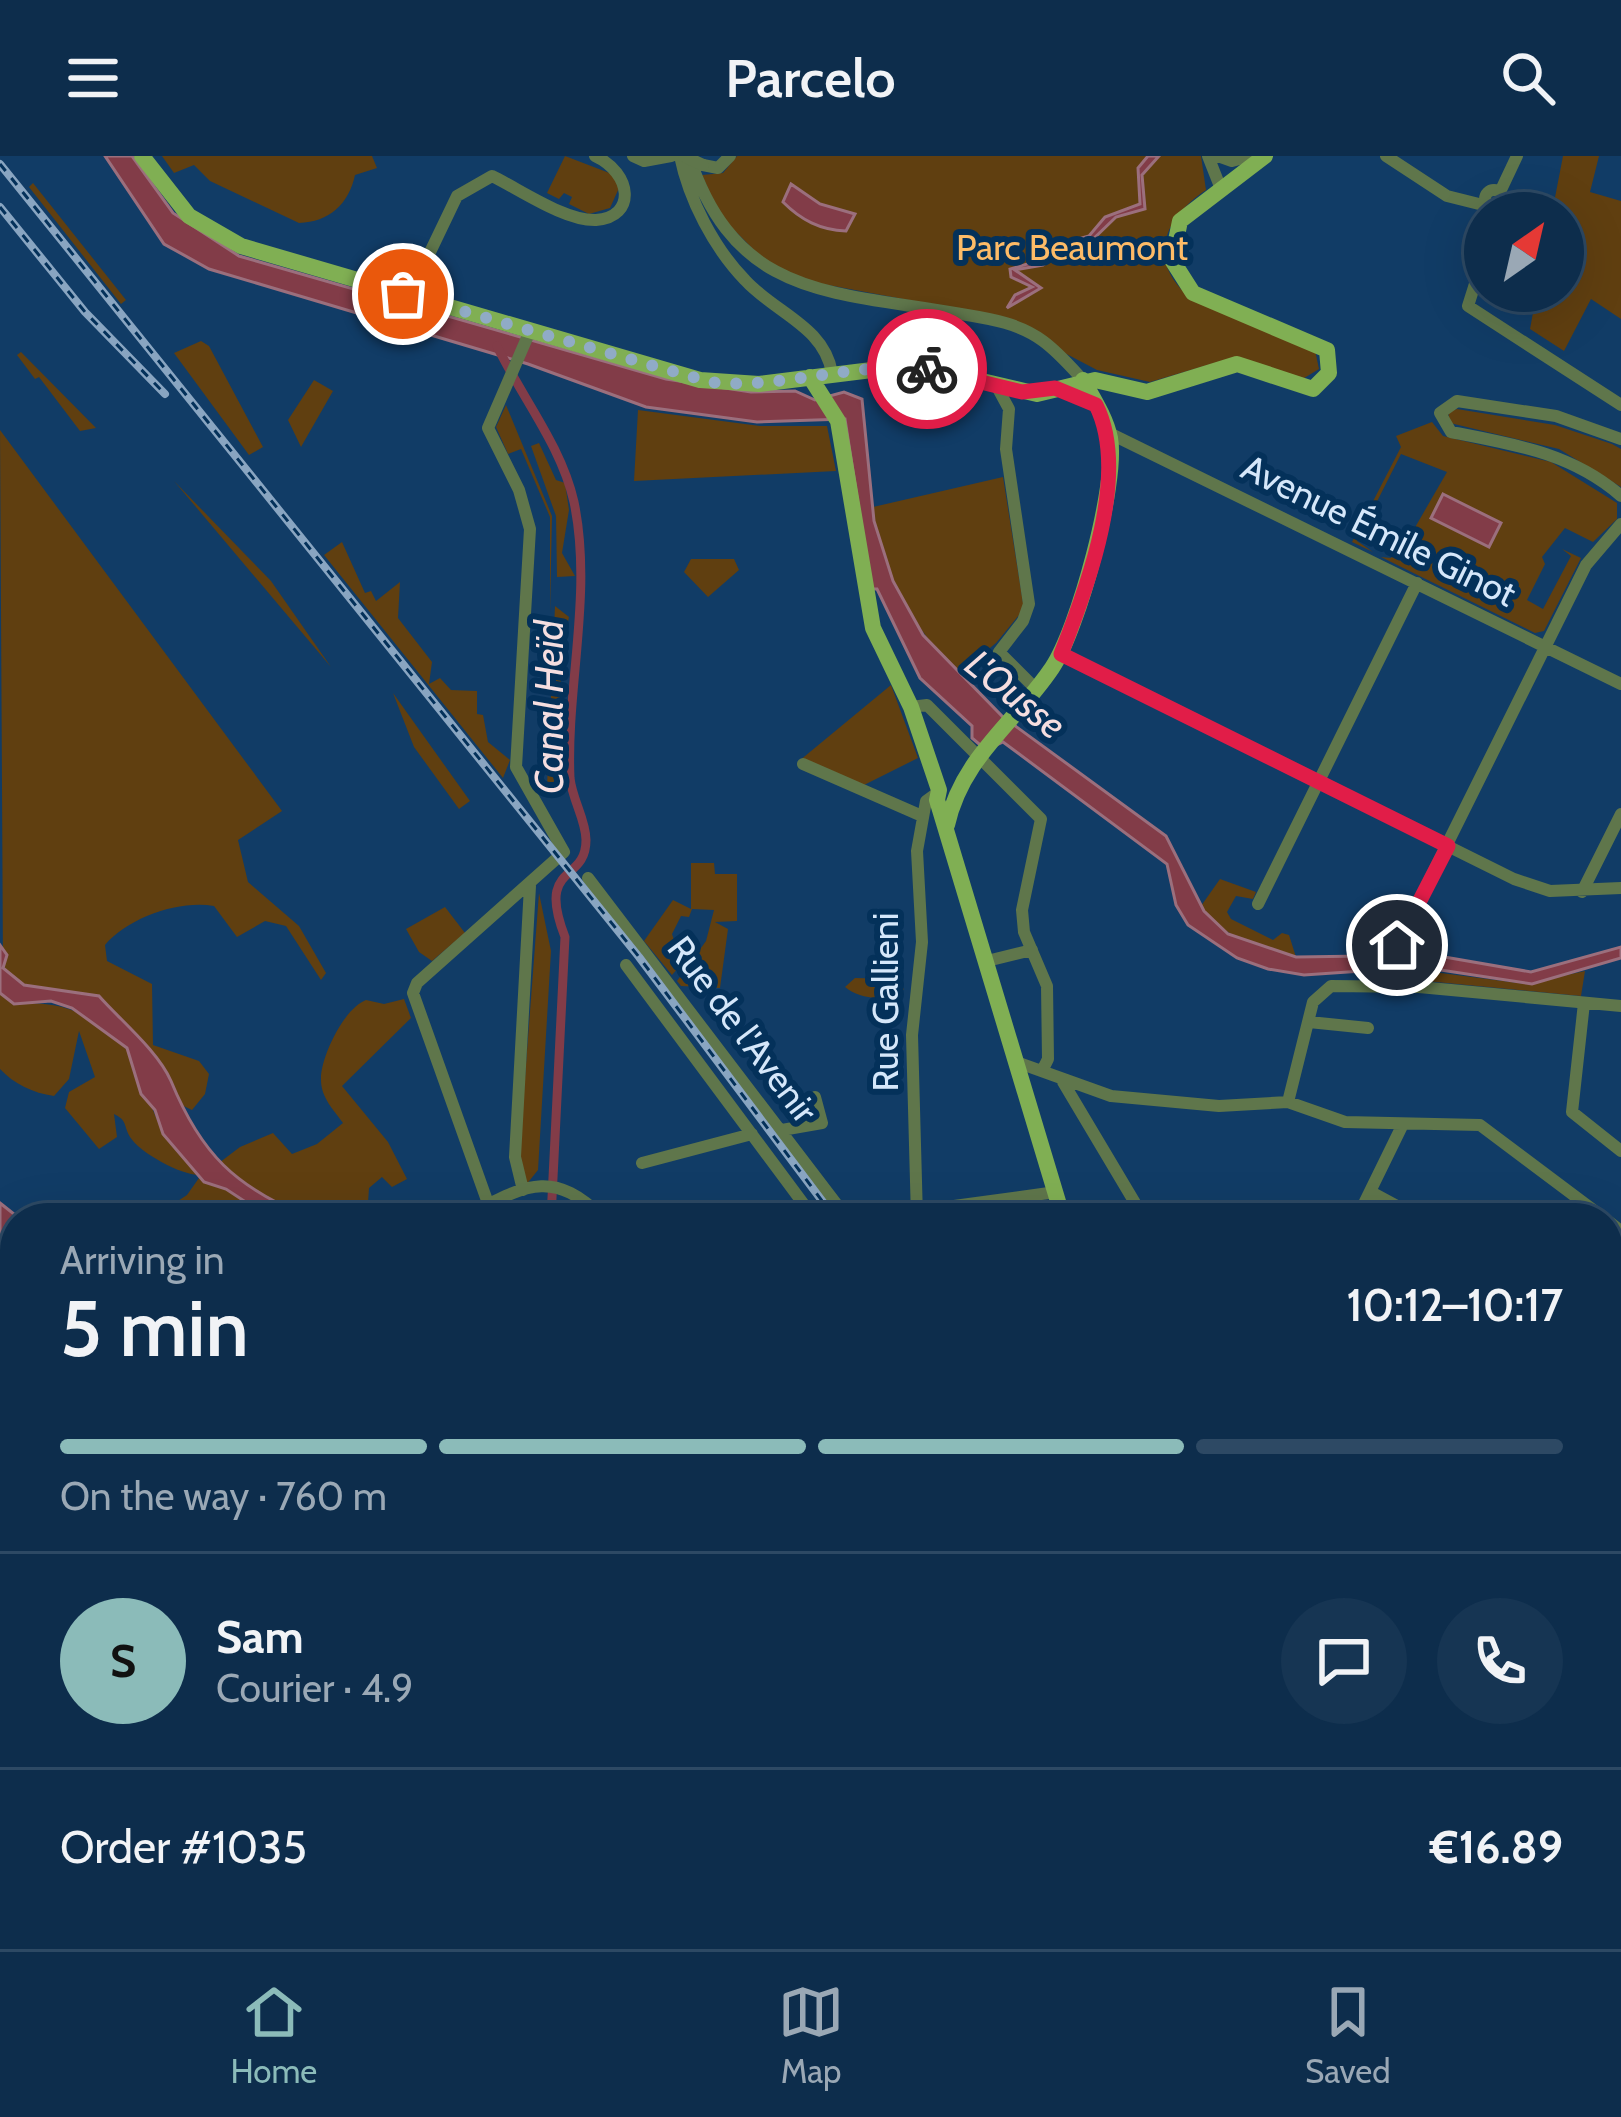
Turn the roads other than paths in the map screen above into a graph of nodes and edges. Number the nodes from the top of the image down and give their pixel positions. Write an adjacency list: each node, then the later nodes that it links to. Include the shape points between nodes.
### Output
1 (142, 156): 15 (main road, via 175,203 226,240)
2 (595, 156): 15 (street, via 620,170 625,183 608,217 581,218 492,176 474,182 457,196)
3 (633, 156): 4 (street)
4 (681, 156): 5 (street, bridge, via 718,168); 18 (street, via 707,226 745,281 818,339); 20 (street, via 723,231 766,267 830,292 1003,322 1043,341)
5 (730, 156)
6 (1208, 156): 12 (street)
7 (1218, 156): 8 (street)
8 (1250, 156)
9 (1264, 156): 12 (main road)
10 (1386, 156): 14 (street)
11 (1517, 156): 13 (street)
12 (1221, 188): 21 (main road, via 1180,221 1172,249 1179,277 1204,299 1317,342 1330,361 1326,377 1305,390 1237,364 1159,391)
13 (1500, 192)
14 (1464, 201)
15 (409, 296): 17 (main road)
16 (1479, 312): 25 (street)
17 (529, 335): 19 (main road, via 710,382); 44 (street, via 488,428 530,529 517,775 564,847 561,860)
18 (832, 373): 19 (main road); 22 (main road, via 915,368)
19 (810, 377): 35 (main road, via 838,421 868,611)
20 (1083, 380): 21 (main road); 23 (main road); 24 (main road)
21 (1108, 383): 24 (main road)
22 (996, 385): 23 (main road, via 1037,394); 34 (street, via 1009,409 1006,449 1029,604 999,652)
23 (1055, 388): 24 (main road)
24 (1096, 405): 26 (main road)
25 (1621, 405)
26 (1109, 433): 30 (street, Avenue Émile Ginot); 32 (main road, via 1110,486)
27 (1621, 440): 28 (street, via 1556,416 1457,401 1440,413 1451,432 1573,462)
28 (1621, 496)
29 (1621, 524): 31 (street, via 1592,554)
30 (1417, 584): 31 (street, Avenue Émile Ginot); 38 (street)
31 (1545, 647): 33 (street, Avenue Émile Ginot); 42 (street)
32 (1061, 654): 34 (main road); 38 (street)
33 (1621, 684)
34 (1036, 689): 36 (main road)
35 (920, 707): 36 (street); 39 (main road)
36 (975, 758): 39 (main road); 48 (street, via 1038,812 1022,910)
37 (803, 764): 41 (street)
38 (1319, 782): 42 (street); 47 (street)
39 (944, 796): 41 (street, Rue Gallieni, via 926,801); 49 (main road)
40 (1621, 814): 46 (street)
41 (922, 816): 74 (street, Rue Gallieni, via 921,985 912,1035)
42 (1448, 846): 46 (street, via 1550,891); 51 (street, via 1396,949)
43 (588, 878): 62 (street, Rue de l'Avenir)
44 (530, 886): 66 (street, via 515,1157); 69 (street, via 412,993)
45 (1621, 889): 46 (street)
46 (1582, 892)
47 (1258, 904)
48 (1032, 950): 49 (street); 57 (street, via 1047,986)
49 (987, 961): 56 (main road)
50 (626, 965): 63 (street)
51 (1395, 978): 52 (street); 54 (street, via 1331,986 1313,1002)
52 (1584, 1004): 53 (street); 64 (street, via 1572,1112)
53 (1621, 1006)
54 (1309, 1022): 55 (street); 60 (street)
55 (1368, 1028)
56 (1016, 1063): 57 (street); 67 (main road)
57 (1043, 1069): 58 (street)
58 (1063, 1082): 60 (street, via 1111,1096 1220,1106); 77 (street)
59 (815, 1097): 62 (street, via 822,1123)
60 (1288, 1102): 61 (street, via 1345,1123)
61 (1402, 1126): 68 (street); 80 (street, via 1480,1125)
62 (782, 1130): 73 (street, Rue de l'Avenir)
63 (752, 1134): 65 (street); 72 (street)
64 (1621, 1151)
65 (642, 1163)
66 (523, 1190): 70 (street); 71 (street, via 559,1184)
67 (1056, 1192): 75 (street); 76 (main road)
68 (1371, 1192): 78 (street); 79 (street)
69 (488, 1203)
70 (495, 1203)
71 (588, 1203)
72 (803, 1203)
73 (836, 1203)
74 (917, 1203)
75 (990, 1203)
76 (1059, 1203)
77 (1135, 1203)
78 (1365, 1203)
79 (1391, 1203)
80 (1583, 1203)

